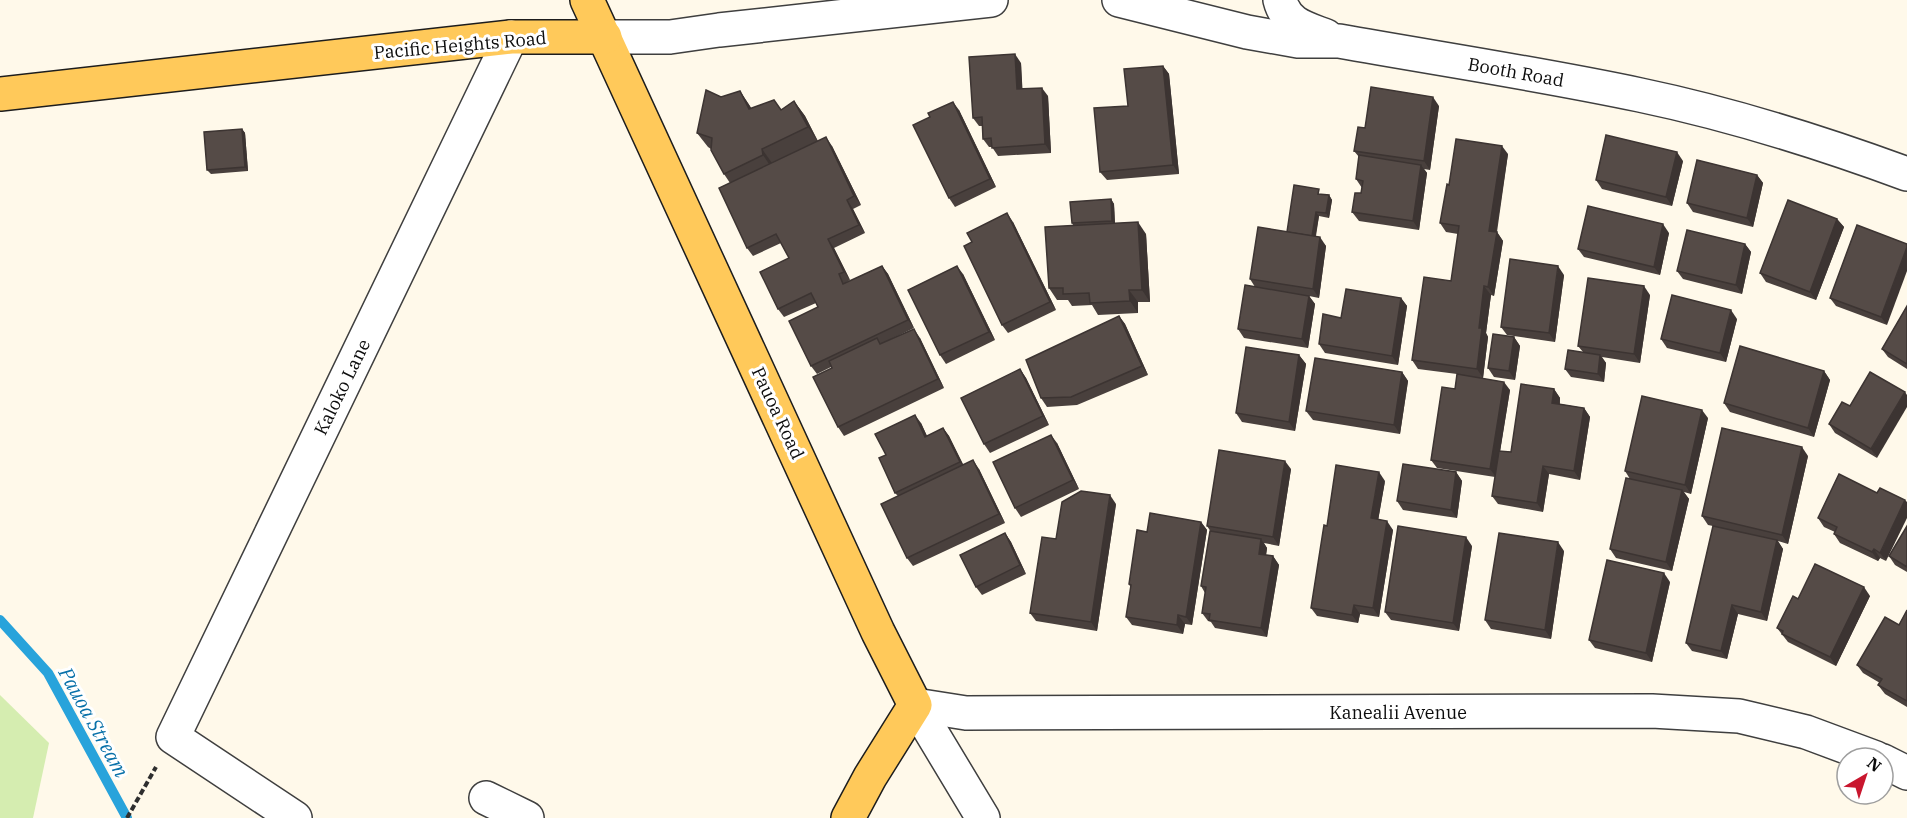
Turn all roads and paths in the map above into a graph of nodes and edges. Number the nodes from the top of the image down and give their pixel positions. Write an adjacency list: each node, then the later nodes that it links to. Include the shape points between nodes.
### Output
1 (587, 0): 6 (main road, Pauoa Road)
2 (991, 0): 6 (street, Pacific Heights Road, via 670,37)
3 (1119, 0): 7 (street, Booth Road, via 1247,32 1298,41)
4 (1280, 0): 7 (street, via 1284,13 1299,26)
5 (511, 37): 6 (main road, Pacific Heights Road); 8 (main road, Pacific Heights Road); 15 (street, Kaloko Lane, via 173,737)
6 (605, 37): 10 (main road, Pauoa Road)
7 (1339, 41): 9 (street, Booth Road, via 1641,95 1755,124)
8 (0, 94)
9 (1907, 174)
10 (915, 705): 11 (street, Kanealii Avenue, via 966,714 1652,711 1739,716 1806,732); 17 (main road); 18 (street, Pauoa Road)
11 (1844, 746)
12 (140, 796): 14 (path)
13 (486, 798): 16 (street)
14 (127, 818)
15 (295, 818)
16 (527, 818)
17 (848, 818)
18 (982, 818)

